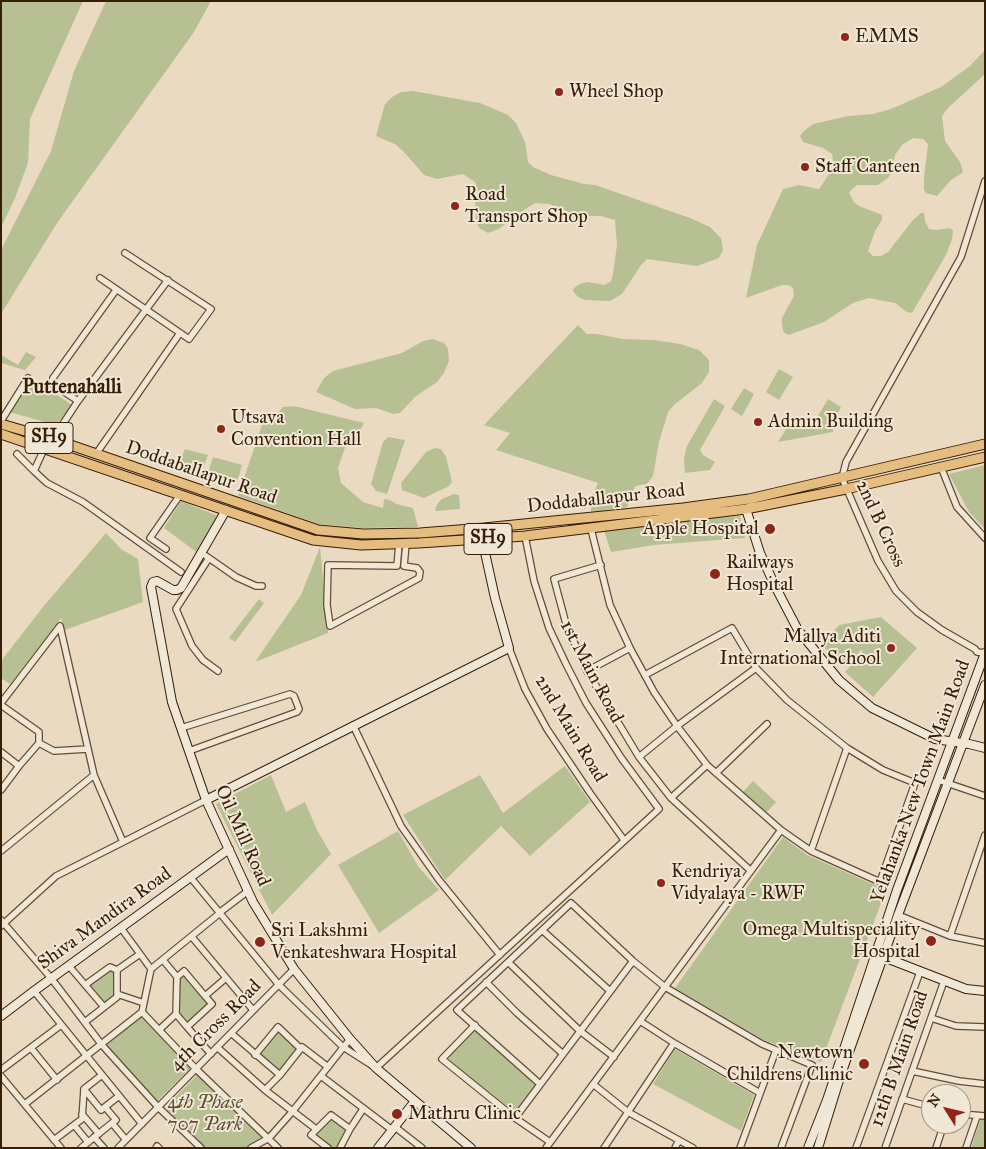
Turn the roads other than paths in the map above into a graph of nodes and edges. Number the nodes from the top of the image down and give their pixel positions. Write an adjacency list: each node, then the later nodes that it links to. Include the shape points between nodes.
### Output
1 (985, 181): 20 (street, via 961,257 846,462)
2 (125, 253): 4 (street)
3 (100, 278): 5 (street)
4 (168, 280): 6 (street); 7 (street, via 211,309 189,339)
5 (116, 290): 6 (street); 9 (street, via 53,378 52,384)
6 (146, 310): 7 (street); 9 (street)
7 (180, 333): 16 (street)
8 (28, 378): 10 (street)
9 (78, 401): 12 (street)
10 (1, 423): 12 (main road, Doddaballapur Road / SH9)
11 (1, 434): 14 (main road, Doddaballapur Road / SH9)
12 (53, 439): 16 (main road, Doddaballapur Road / SH9)
13 (985, 444): 20 (main road, Doddaballapur Road / SH9)
14 (44, 449): 19 (street); 22 (main road, Doddaballapur Road / SH9)
15 (17, 454): 19 (street)
16 (96, 454): 26 (main road, Doddaballapur Road / SH9, via 318,530 362,534)
17 (985, 457): 18 (main road, Doddaballapur Road / SH9)
18 (941, 467): 21 (main road, Doddaballapur Road / SH9); 28 (street, via 957,506)
19 (34, 472): 36 (street, via 47,483 83,502)
20 (842, 478): 21 (street, 2nd B Cross); 26 (main road, Doddaballapur Road / SH9, via 748,499 683,508)
21 (846, 489): 23 (main road, Doddaballapur Road / SH9); 41 (street, 2nd B Cross, via 878,561 896,591 942,630 977,652)
22 (180, 495): 24 (main road, Doddaballapur Road / SH9); 32 (street, via 150,538)
23 (746, 509): 25 (main road, Doddaballapur Road / SH9); 52 (main road, via 760,553 798,630 839,680 872,708)
24 (226, 510): 31 (main road, Doddaballapur Road / SH9, via 313,540 361,545); 33 (main road)
25 (591, 529): 27 (main road, Doddaballapur Road / SH9); 34 (street)
26 (424, 532): 30 (main road)
27 (525, 536): 29 (main road, Doddaballapur Road / SH9); 75 (street, 1st Main Road, via 534,581 549,628 566,664 586,703 659,809)
28 (985, 538)
29 (482, 539): 30 (main road, Doddaballapur Road / SH9); 39 (main road, 2nd Main Road)
30 (425, 543): 31 (main road, Doddaballapur Road / SH9)
31 (402, 544): 35 (street)
32 (166, 549)
33 (205, 555): 37 (street, via 236,577); 38 (main road)
34 (601, 565): 40 (street, via 610,605); 44 (street, via 554,579 566,624)
35 (401, 566): 35 (street, via 417,568 419,578 330,626 328,565)
36 (181, 572)
37 (262, 586)
38 (184, 591): 43 (street, via 176,609 192,646); 51 (main road, Oil Mill Road, via 173,590 157,581 151,586 172,702)
39 (509, 648): 49 (main road); 75 (street, 2nd Main Road, via 525,689 547,729)
40 (630, 648): 44 (street); 45 (street)
41 (985, 653): 53 (main road, Yelahanka New Town Main Road)
42 (756, 668): 45 (street, via 732,628); 50 (street); 56 (street, via 787,700)
43 (218, 671)
44 (587, 671): 62 (street)
45 (645, 675): 50 (street)
46 (985, 685): 55 (main road, Yelahanka New Town Main Road)
47 (1, 704): 54 (street, via 39,732); 58 (street, via 60,626)
48 (768, 724): 65 (street)
49 (354, 725): 72 (main road); 92 (street, via 401,826 438,880)
50 (677, 726): 62 (street); 63 (street)
51 (181, 728): 59 (main road, Oil Mill Road); 59 (street, via 290,694 299,708 297,712)
52 (935, 740): 53 (main road); 61 (main road)
53 (952, 741): 55 (main road); 61 (main road, Yelahanka New Town Main Road)
54 (39, 743): 58 (street, via 54,751); 64 (street)
55 (963, 743): 57 (main road); 68 (main road, Yelahanka New Town Main Road)
56 (847, 748): 79 (street); 79 (street, via 883,770 915,783 880,882)
57 (985, 748)
58 (88, 749): 66 (street)
59 (189, 751): 72 (main road, Oil Mill Road)
60 (1, 752): 64 (street)
61 (948, 754): 67 (main road, Yelahanka New Town Main Road)
62 (639, 757): 71 (street)
63 (706, 764): 65 (street); 71 (street)
64 (19, 766): 69 (street)
65 (716, 773): 73 (street)
66 (94, 775): 76 (street); 78 (street)
67 (938, 780): 68 (street); 93 (main road, Yelahanka New Town Main Road, via 897,890)
68 (948, 783): 70 (street); 84 (main road, Yelahanka New Town Main Road)
69 (1, 790)
70 (985, 796)
71 (671, 798): 80 (street)
72 (206, 800): 76 (street); 77 (main road, Oil Mill Road)
73 (781, 830): 79 (street); 80 (street)
74 (985, 835): 89 (street)
75 (624, 840): 92 (street)
76 (123, 842): 85 (street, via 56,876)
77 (229, 849): 81 (main road, Shiva Mandira Road); 82 (main road, Oil Mill Road)
78 (1, 851)
79 (811, 851)
80 (751, 871): 109 (street)
81 (191, 878): 83 (street); 86 (main road, Shiva Mandira Road)
82 (248, 891): 83 (street); 99 (main road, Oil Mill Road)
83 (219, 913): 88 (street); 108 (street)
84 (898, 915): 89 (street); 93 (main road, Yelahanka New Town Main Road)
85 (2, 923): 103 (street)
86 (121, 928): 91 (street); 97 (main road, Shiva Mandira Road)
87 (542, 930): 95 (street, via 571,903); 96 (street); 112 (street)
88 (192, 936): 94 (street); 104 (street)
89 (950, 936): 90 (street)
90 (985, 943)
91 (140, 954): 98 (street); 100 (street)
92 (500, 955): 145 (street)
93 (880, 956): 101 (main road); 207 (main road, Yelahanka New Town Main Road); 208 (main road, Yelahanka New Town Main Road)
94 (163, 960): 98 (street); 102 (street)
95 (633, 961): 109 (street); 112 (street)
96 (508, 962): 106 (street); 129 (street)
97 (69, 966): 103 (main road, Shiva Mandira Road); 107 (street)
98 (151, 969): 115 (street)
99 (294, 969): 108 (street, 4th Cross Road); 131 (main road, Oil Mill Road)
100 (117, 970): 107 (street, via 110,967); 113 (street)
101 (920, 972): 105 (main road); 209 (street)
102 (177, 977): 114 (street, via 184,971); 119 (street)
103 (51, 978): 110 (main road, Shiva Mandira Road); 123 (street)
104 (226, 978): 114 (street); 117 (street)
105 (944, 981): 111 (main road, via 966,989); 121 (street, 12th B Main Road)
106 (486, 982): 125 (street, via 457,1010); 140 (street)
107 (85, 985): 116 (street)
108 (279, 985): 117 (street, 4th Cross Road); 135 (street)
109 (665, 987): 122 (street); 138 (street)
110 (34, 991): 120 (main road, Shiva Mandira Road); 124 (street)
111 (985, 991)
112 (610, 992): 129 (street)
113 (117, 994): 115 (street); 116 (street)
114 (205, 996): 126 (street, via 212,1004)
115 (144, 1003): 118 (street)
116 (104, 1007): 123 (street)
117 (253, 1010): 130 (street, 4th Cross Road)
118 (142, 1012): 128 (street); 133 (street)
119 (176, 1014): 126 (street); 128 (street)
120 (1, 1016)
121 (931, 1018): 127 (street, via 956,1026); 148 (street, 12th B Main Road)
122 (640, 1020): 132 (street); 143 (street)
123 (85, 1022): 133 (street)
124 (61, 1025): 136 (street); 142 (street)
125 (475, 1025): 154 (street); 174 (street, via 442,1059)
126 (187, 1026): 139 (street)
127 (985, 1028)
128 (159, 1030): 146 (street)
129 (580, 1031): 140 (street); 143 (street)
130 (231, 1033): 134 (street, 4th Cross Road); 141 (street)
131 (350, 1039): 135 (street); 145 (main road, Oil Mill Road)
132 (674, 1043): 159 (street); 169 (street)
133 (102, 1045): 142 (street); 166 (street)
134 (218, 1047): 139 (street, 4th Cross Road); 158 (street)
135 (343, 1047): 144 (street); 145 (street)
136 (31, 1048): 147 (street); 153 (street)
137 (301, 1049): 141 (street, via 278,1027); 144 (street); 150 (street)
138 (776, 1050): 159 (street); 206 (street, via 812,1065)
139 (211, 1054): 146 (street, 4th Cross Road)
140 (563, 1054): 154 (street)
141 (255, 1055): 150 (street)
142 (87, 1056): 149 (street); 153 (street)
143 (614, 1057): 155 (street)
144 (328, 1067): 152 (street)
145 (376, 1068): 162 (main road, Oil Mill Road)
146 (196, 1069): 166 (street, 4th Cross Road); 183 (street)
147 (1, 1070)
148 (912, 1071): 156 (street); 161 (street, 12th B Main Road)
149 (102, 1075): 157 (street); 160 (street)
150 (280, 1075): 158 (street)
151 (1, 1076): 163 (street)
152 (321, 1076): 167 (street); 168 (street)
153 (57, 1080): 163 (street)
154 (540, 1084): 174 (street)
155 (593, 1084): 169 (street); 188 (street)
156 (985, 1084)
157 (84, 1089): 165 (street, via 101,1110); 170 (street)
158 (265, 1090): 168 (street)
159 (760, 1093): 205 (street)
160 (119, 1096): 165 (street); 176 (street)
161 (902, 1099): 164 (street); 210 (street, 12th B Main Road)
162 (415, 1101): 178 (main road); 200 (main road, Oil Mill Road)
163 (26, 1104): 184 (street)
164 (921, 1104)
165 (105, 1107): 175 (street, via 116,1120)
166 (158, 1108): 176 (street, 4th Cross Road); 193 (street)
167 (363, 1109): 178 (street); 180 (street)
168 (292, 1112): 179 (street); 183 (street)
169 (628, 1112): 186 (street); 202 (street)
170 (82, 1114): 177 (street); 182 (street)
171 (971, 1115): 172 (street)
172 (977, 1116): 173 (street); 212 (street)
173 (985, 1116)
174 (515, 1118): 188 (street)
175 (112, 1124): 182 (street); 185 (street)
176 (142, 1124): 185 (street, 4th Cross Road)
177 (74, 1125): 184 (street); 187 (street)
178 (393, 1128): 198 (main road); 199 (street)
179 (316, 1129): 180 (street, via 331,1114); 196 (street, via 311,1135)
180 (350, 1129): 197 (street)
181 (941, 1134): 211 (street)
182 (97, 1135): 187 (street); 191 (street)
183 (269, 1138): 194 (street); 195 (street)
184 (54, 1140): 189 (street)
185 (126, 1140): 192 (street, 4th Cross Road)
186 (679, 1140): 203 (street); 204 (street)
187 (88, 1142): 190 (street)
188 (550, 1142): 201 (street)
189 (61, 1148)
190 (81, 1148)
191 (104, 1148)
192 (118, 1148)
193 (202, 1148)
194 (251, 1148)
195 (278, 1148)
196 (328, 1148)
197 (340, 1148)
198 (378, 1148)
199 (422, 1148)
200 (471, 1148)
201 (546, 1148)
202 (604, 1148)
203 (675, 1148)
204 (693, 1148)
205 (740, 1148)
206 (781, 1148)
207 (808, 1148)
208 (818, 1148)
209 (856, 1148)
210 (885, 1148)
211 (936, 1148)
212 (966, 1148)

